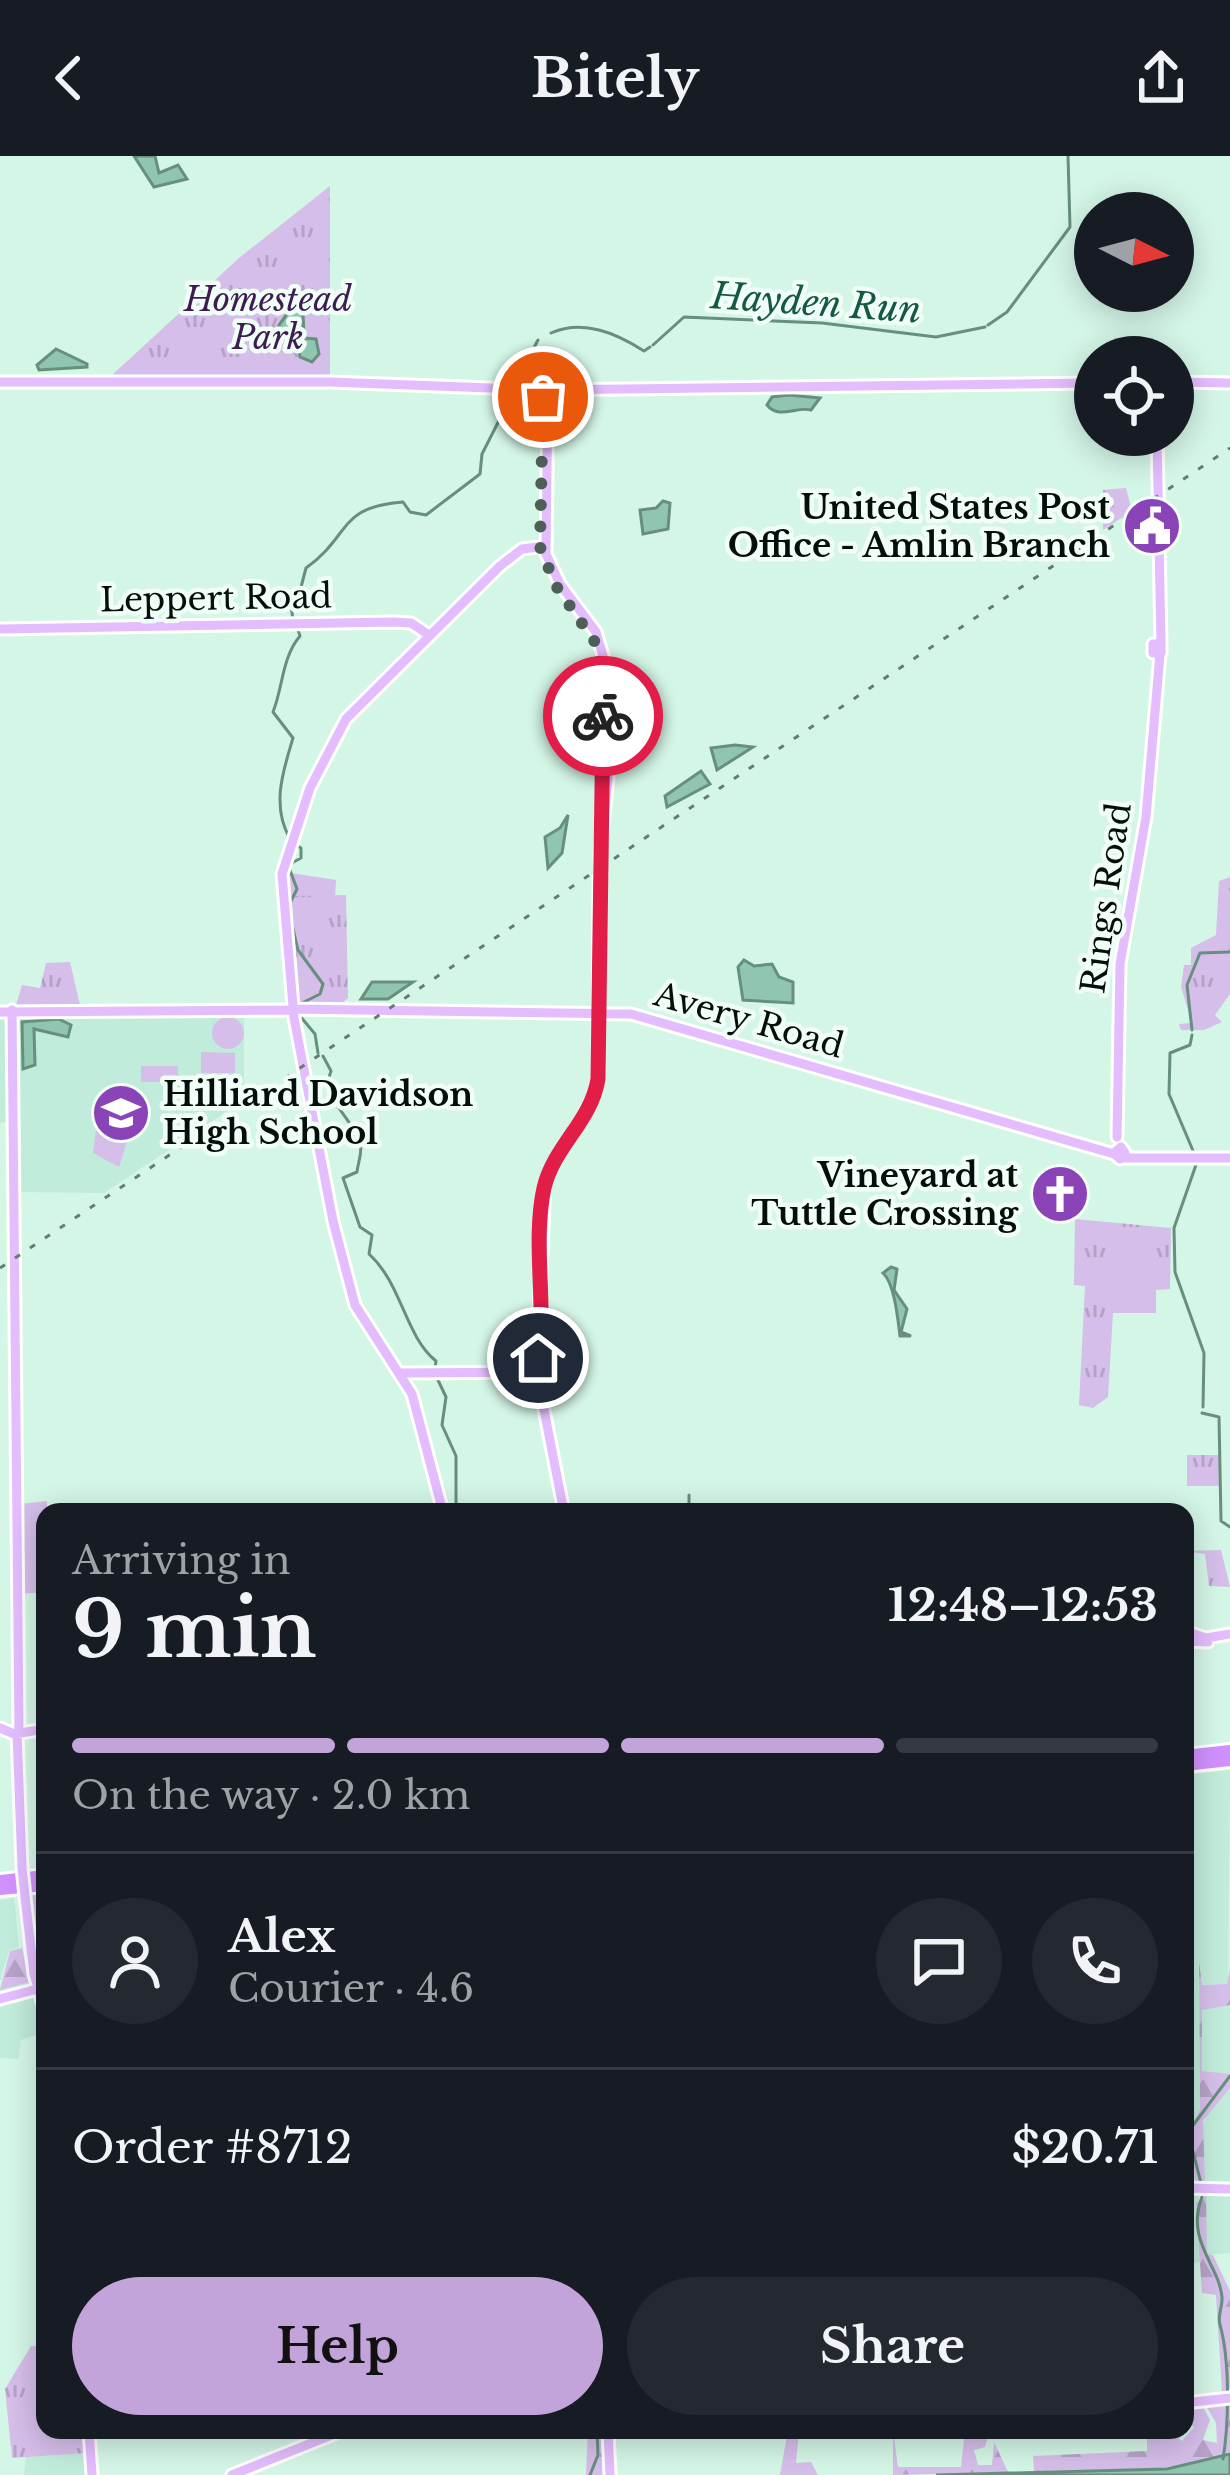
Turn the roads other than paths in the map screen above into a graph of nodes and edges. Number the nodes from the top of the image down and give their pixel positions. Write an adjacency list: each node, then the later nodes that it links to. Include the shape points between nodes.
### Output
1 (0, 382): 6 (main road)
2 (1194, 382): 3 (main road)
3 (1230, 382)
4 (1074, 383): 5 (main road)
5 (848, 385): 6 (main road); 6 (main road)
6 (547, 389): 8 (main road)
7 (1157, 456): 14 (main road, Rings Road, via 1159,626 1146,818 1120,964)
8 (543, 546): 10 (main road, via 518,552); 13 (main road, bridge, via 605,656)
9 (0, 629): 10 (main road, Leppert Road, via 393,622)
10 (429, 634): 11 (main road, via 346,719 303,806 282,874)
11 (293, 1010): 12 (main road, Avery Road); 13 (main road, Avery Road); 18 (main road, via 352,1296)
12 (6, 1011): 23 (main road)
13 (601, 1011): 14 (main road, Avery Road); 17 (main road, via 597,1098 554,1161 542,1199)
14 (1117, 1148): 15 (main road, Avery Road); 15 (main road, Avery Road)
15 (1150, 1157): 16 (main road, Avery Road)
16 (1230, 1158)
17 (539, 1368): 18 (main road); 20 (main road)
18 (400, 1372): 19 (main road)
19 (441, 1503)
20 (562, 1503)
21 (1194, 1636): 22 (main road)
22 (1230, 1636)
23 (11, 1726): 28 (main road, bridge)
24 (1230, 1755): 25 (highway)
25 (1194, 1761)
26 (36, 1881): 27 (highway)
27 (0, 1885)
28 (36, 1958)
29 (36, 1987): 30 (main road)
30 (0, 1997)
31 (1194, 2190): 32 (main road)
32 (1230, 2191)
33 (1224, 2398): 34 (main road)
34 (1194, 2402)
35 (90, 2439): 38 (main road)
36 (322, 2439): 39 (main road)
37 (608, 2439): 40 (main road)
38 (92, 2475)
39 (232, 2475)
40 (610, 2475)

